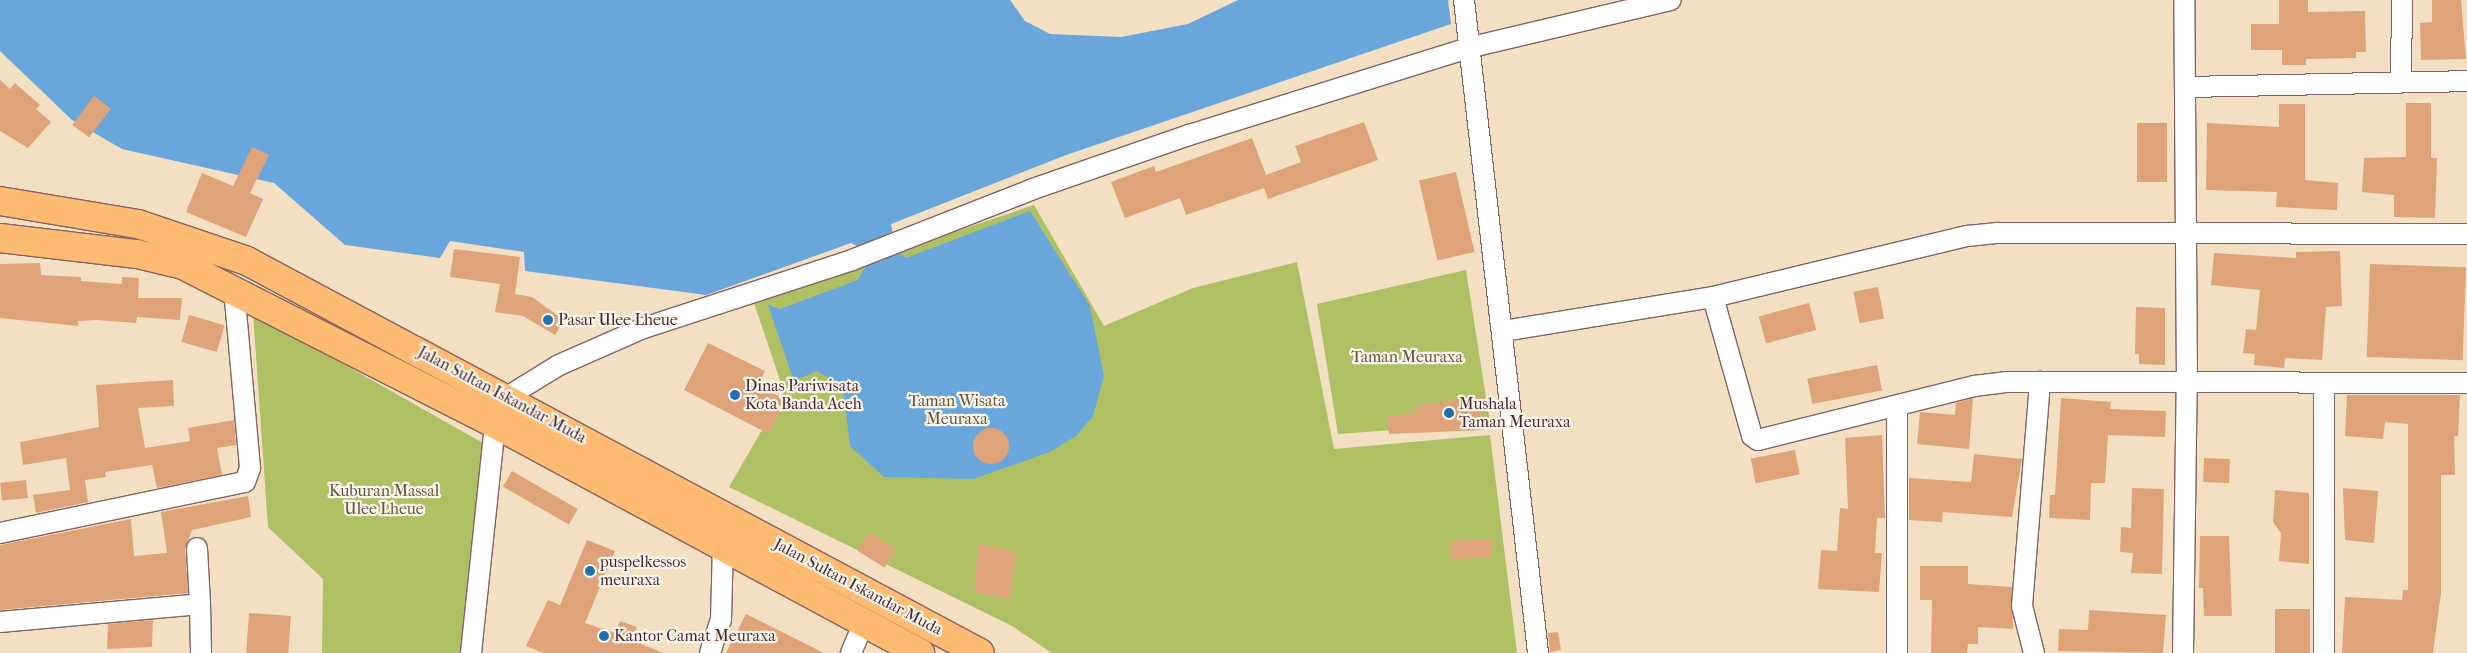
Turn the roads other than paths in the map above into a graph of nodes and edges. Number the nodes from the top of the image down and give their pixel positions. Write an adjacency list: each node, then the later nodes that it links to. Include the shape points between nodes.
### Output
1 (1464, 0): 5 (street)
2 (1671, 0): 5 (street)
3 (2184, 0): 8 (street)
4 (2402, 0): 6 (street)
5 (1470, 42): 15 (street); 20 (street, via 1180,138 852,260 641,329 559,365)
6 (2401, 80): 7 (street); 8 (street)
7 (2467, 81)
8 (2187, 87): 10 (street)
9 (0, 201): 20 (highway, Jalan Sultan Iskandar Muda, via 138,224 247,261)
10 (2186, 234): 11 (street); 14 (street, via 1968,236); 17 (street)
11 (2467, 234)
12 (0, 238): 13 (highway, Jalan Sultan Iskandar Muda, via 137,254 183,265)
13 (234, 290): 22 (highway, Jalan Sultan Iskandar Muda); 23 (street, via 250,468 245,482)
14 (1713, 297): 15 (street); 21 (street, via 1752,436 1758,440)
15 (1503, 331): 35 (street)
16 (2040, 382): 17 (street); 21 (street, via 1974,386); 37 (street, via 2022,606)
17 (2187, 383): 19 (street); 38 (street)
18 (2467, 383): 19 (street)
19 (2324, 385): 39 (street)
20 (507, 397): 34 (highway, Jalan Sultan Iskandar Muda)
21 (1897, 407): 36 (street)
22 (495, 424): 24 (highway, Jalan Sultan Iskandar Muda); 30 (street)
23 (0, 533)
24 (723, 546): 28 (highway, Jalan Sultan Iskandar Muda); 31 (street, via 721,620)
25 (197, 548): 26 (street)
26 (200, 604): 27 (street); 29 (street)
27 (0, 622)
28 (864, 623): 32 (street); 33 (highway, Jalan Sultan Iskandar Muda)
29 (201, 653)
30 (471, 653)
31 (710, 653)
32 (851, 653)
33 (920, 653)
34 (980, 653)
35 (1538, 653)
36 (1897, 653)
37 (2034, 653)
38 (2183, 653)
39 (2324, 653)

